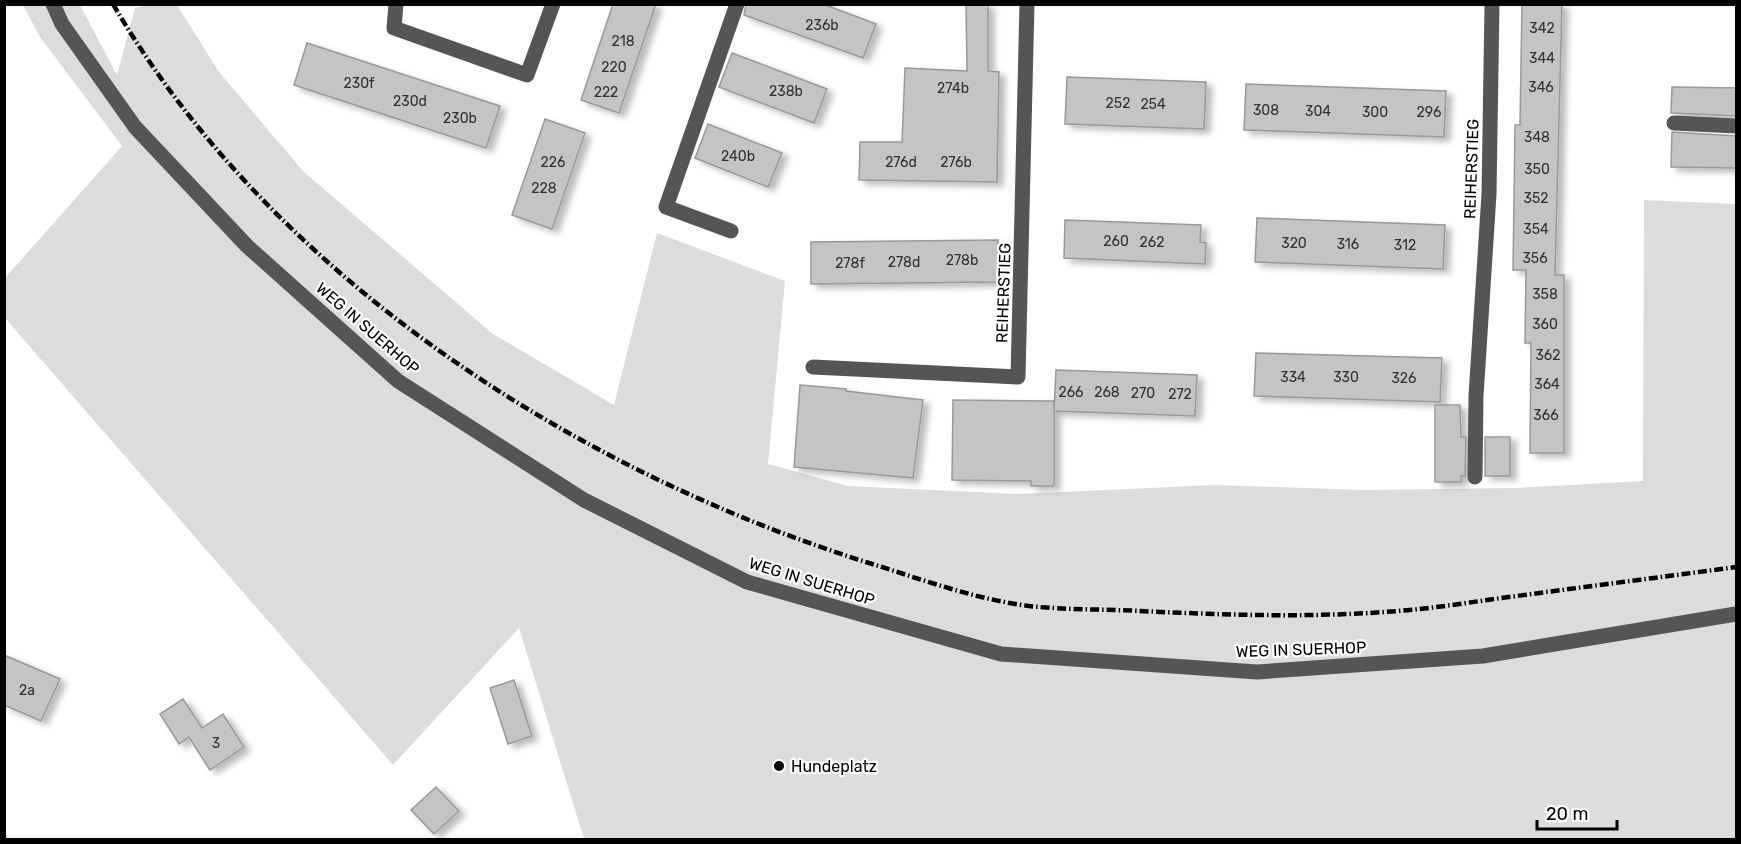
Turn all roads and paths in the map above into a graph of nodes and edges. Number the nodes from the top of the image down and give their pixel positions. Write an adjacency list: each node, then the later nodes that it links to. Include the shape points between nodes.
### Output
1 (53, 4): 12 (street, WEG IN SUERHOP, via 62,24 135,127 247,246 398,381 584,500 747,582 1001,654 1257,672 1483,656)
2 (396, 4): 3 (street, via 394,28 527,75)
3 (553, 4)
4 (737, 4): 9 (street, via 666,207)
5 (1027, 4): 10 (street, REIHERSTIEG, via 1018,377)
6 (1492, 4): 11 (street, REIHERSTIEG, via 1489,194 1476,396)
7 (1674, 123): 8 (street)
8 (1737, 126)
9 (731, 231)
10 (813, 367)
11 (1475, 477)
12 (1737, 614)

